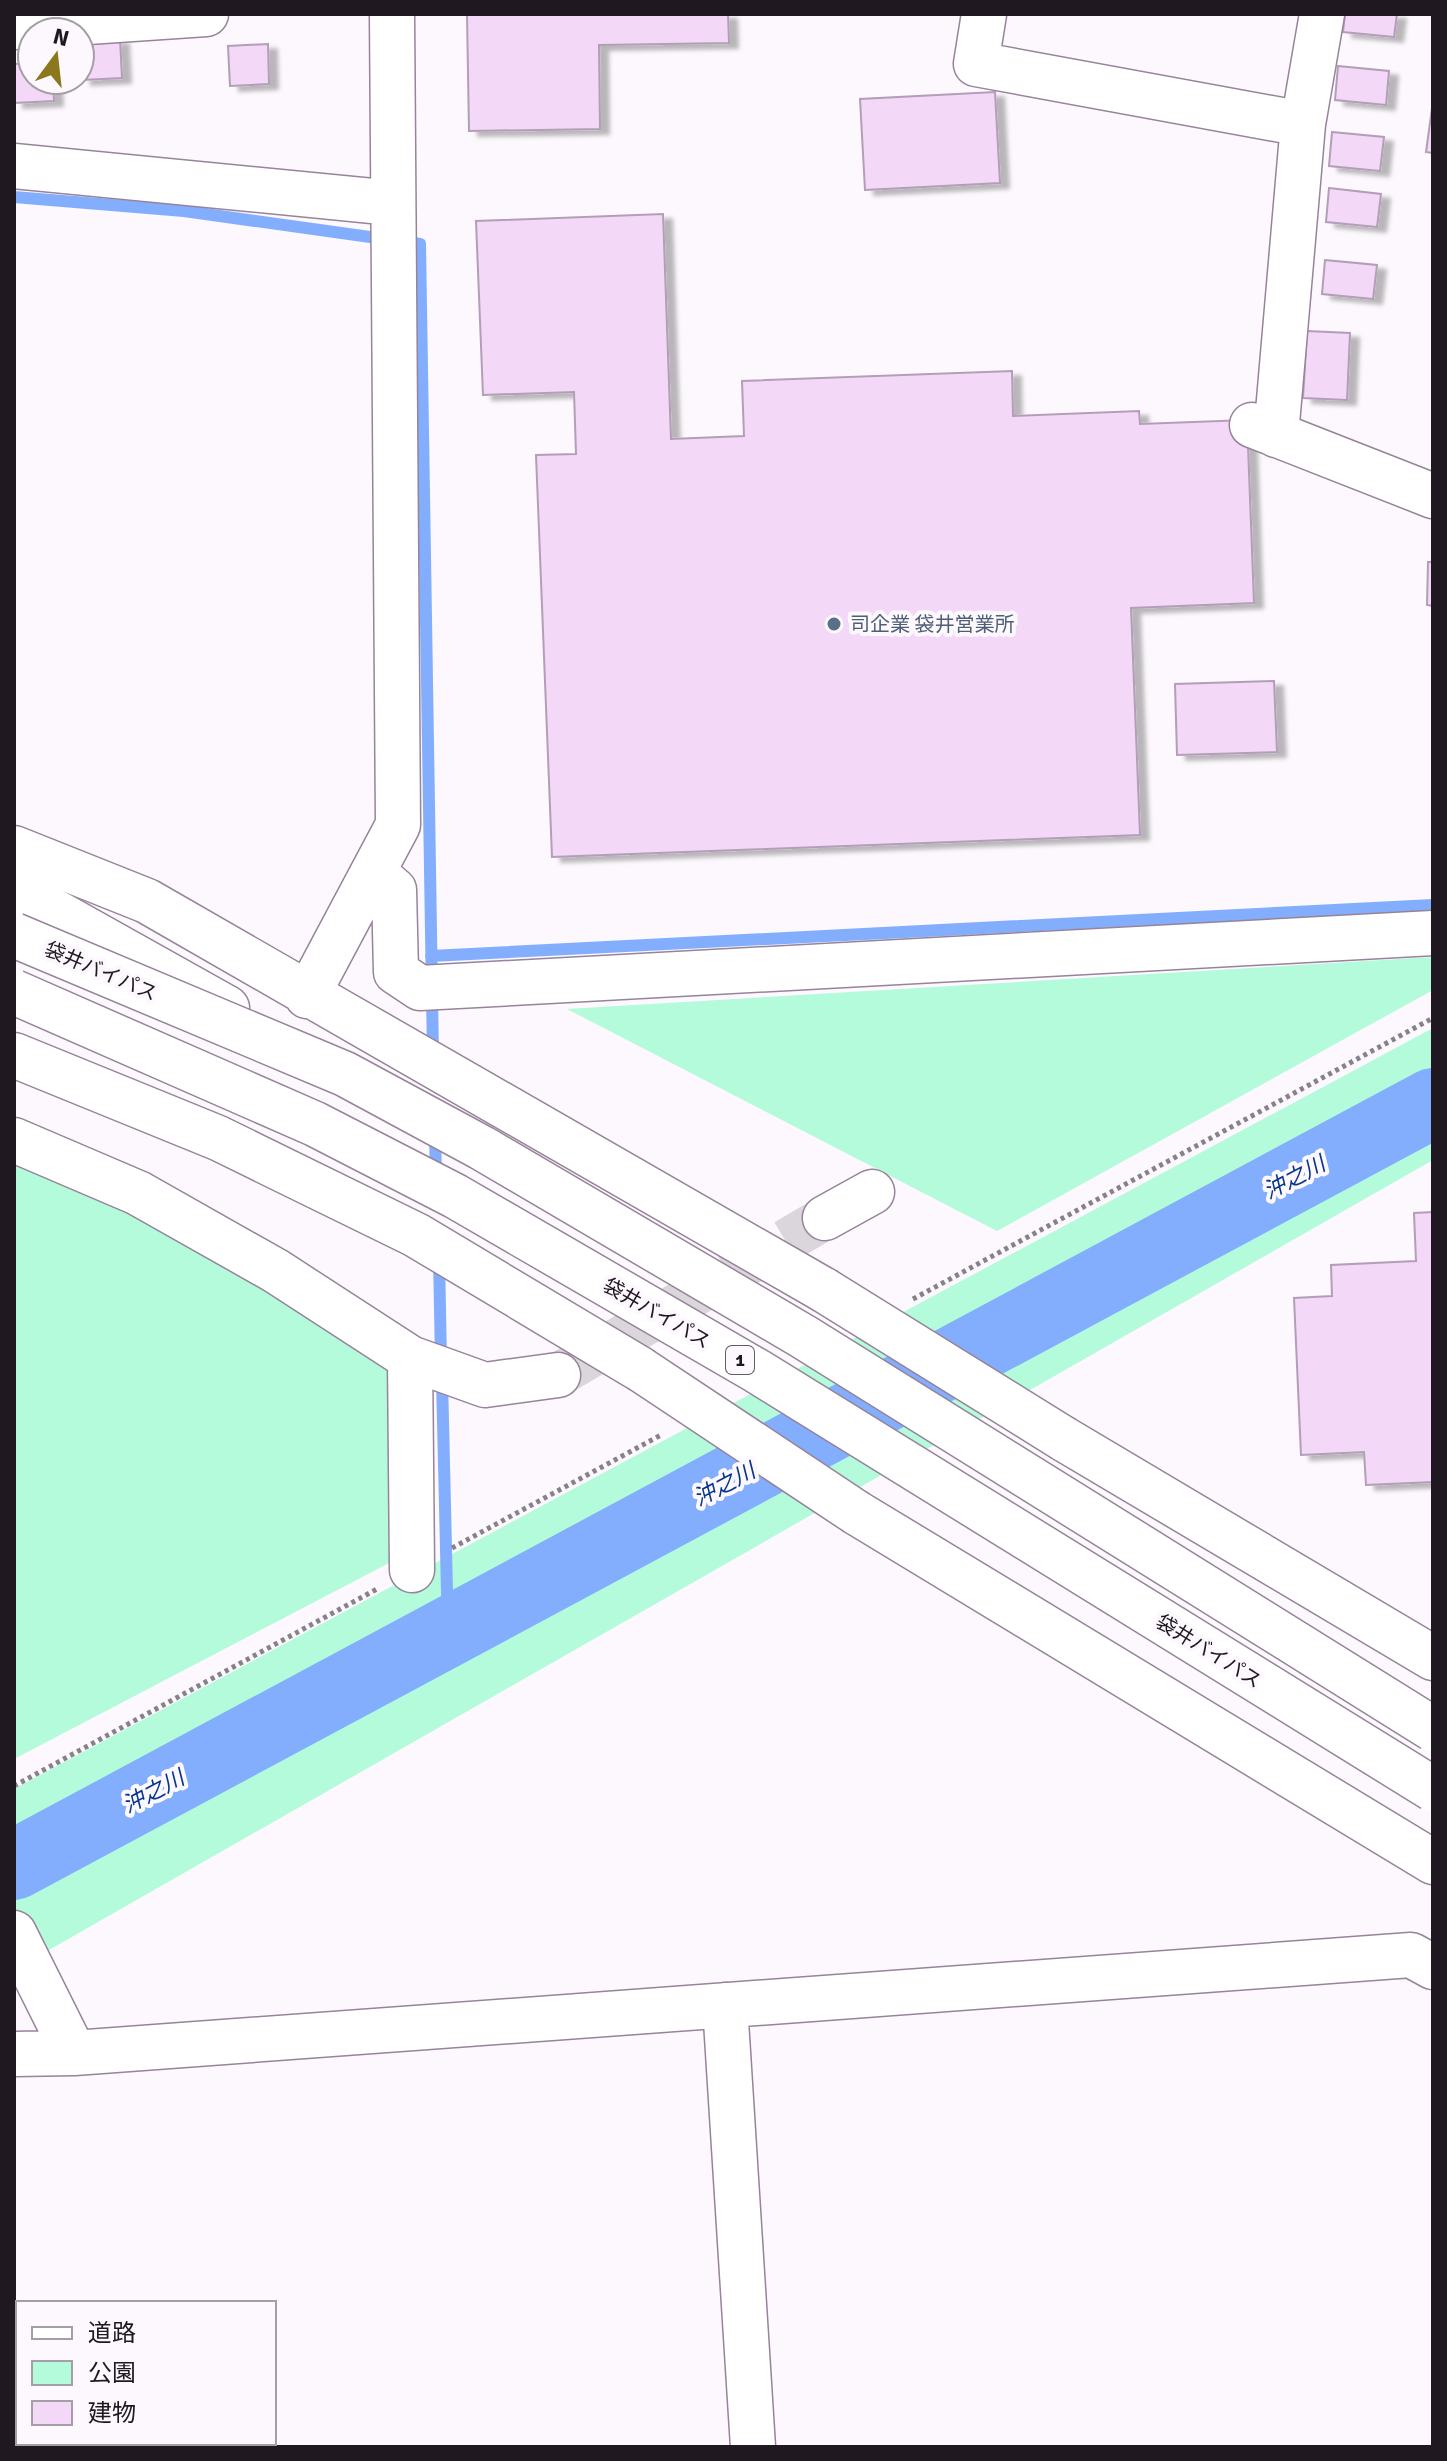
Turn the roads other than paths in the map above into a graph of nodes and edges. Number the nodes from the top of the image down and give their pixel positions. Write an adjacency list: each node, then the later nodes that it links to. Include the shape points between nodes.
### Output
1 (206, 14): 5 (main road)
2 (392, 14): 8 (main road)
3 (984, 14): 6 (main road, via 976,64)
4 (1322, 14): 6 (main road)
5 (14, 27)
6 (1303, 124): 9 (main road, via 1264,430)
7 (14, 166): 8 (main road)
8 (393, 203): 11 (main road, via 398,825)
9 (1433, 496)
10 (14, 848): 16 (main road, via 147,901)
11 (373, 872): 13 (main road, via 394,890 396,972 420,988); 16 (main road)
12 (14, 893): 19 (main road)
13 (1433, 933)
14 (14, 935): 19 (main road, 袋井バイパス, bridge)
15 (14, 992): 20 (main road, 袋井バイパス / 1, bridge)
16 (307, 996): 27 (main road, bridge, via 824,1290)
17 (14, 1010): 20 (main road)
18 (14, 1055): 30 (main road, bridge, via 218,1138 416,1235 640,1369 857,1513)
19 (345, 1074): 28 (main road, 袋井バイパス, bridge, via 804,1337)
20 (315, 1124): 29 (main road, 袋井バイパス / 1, bridge, via 455,1196 757,1371)
21 (14, 1140): 24 (main road, via 138,1193 276,1271)
22 (872, 1192): 23 (main road)
23 (825, 1218)
24 (410, 1358): 25 (main road, via 485,1385); 26 (main road)
25 (558, 1375)
26 (412, 1570)
27 (1433, 1658)
28 (1433, 1729)
29 (1433, 1789)
30 (1433, 1862)
31 (14, 1933): 34 (main road)
32 (1433, 1967): 33 (main road, via 1411,1955)
33 (725, 2005): 34 (main road); 36 (main road)
34 (74, 2053): 35 (main road)
35 (14, 2054)
36 (753, 2447)

